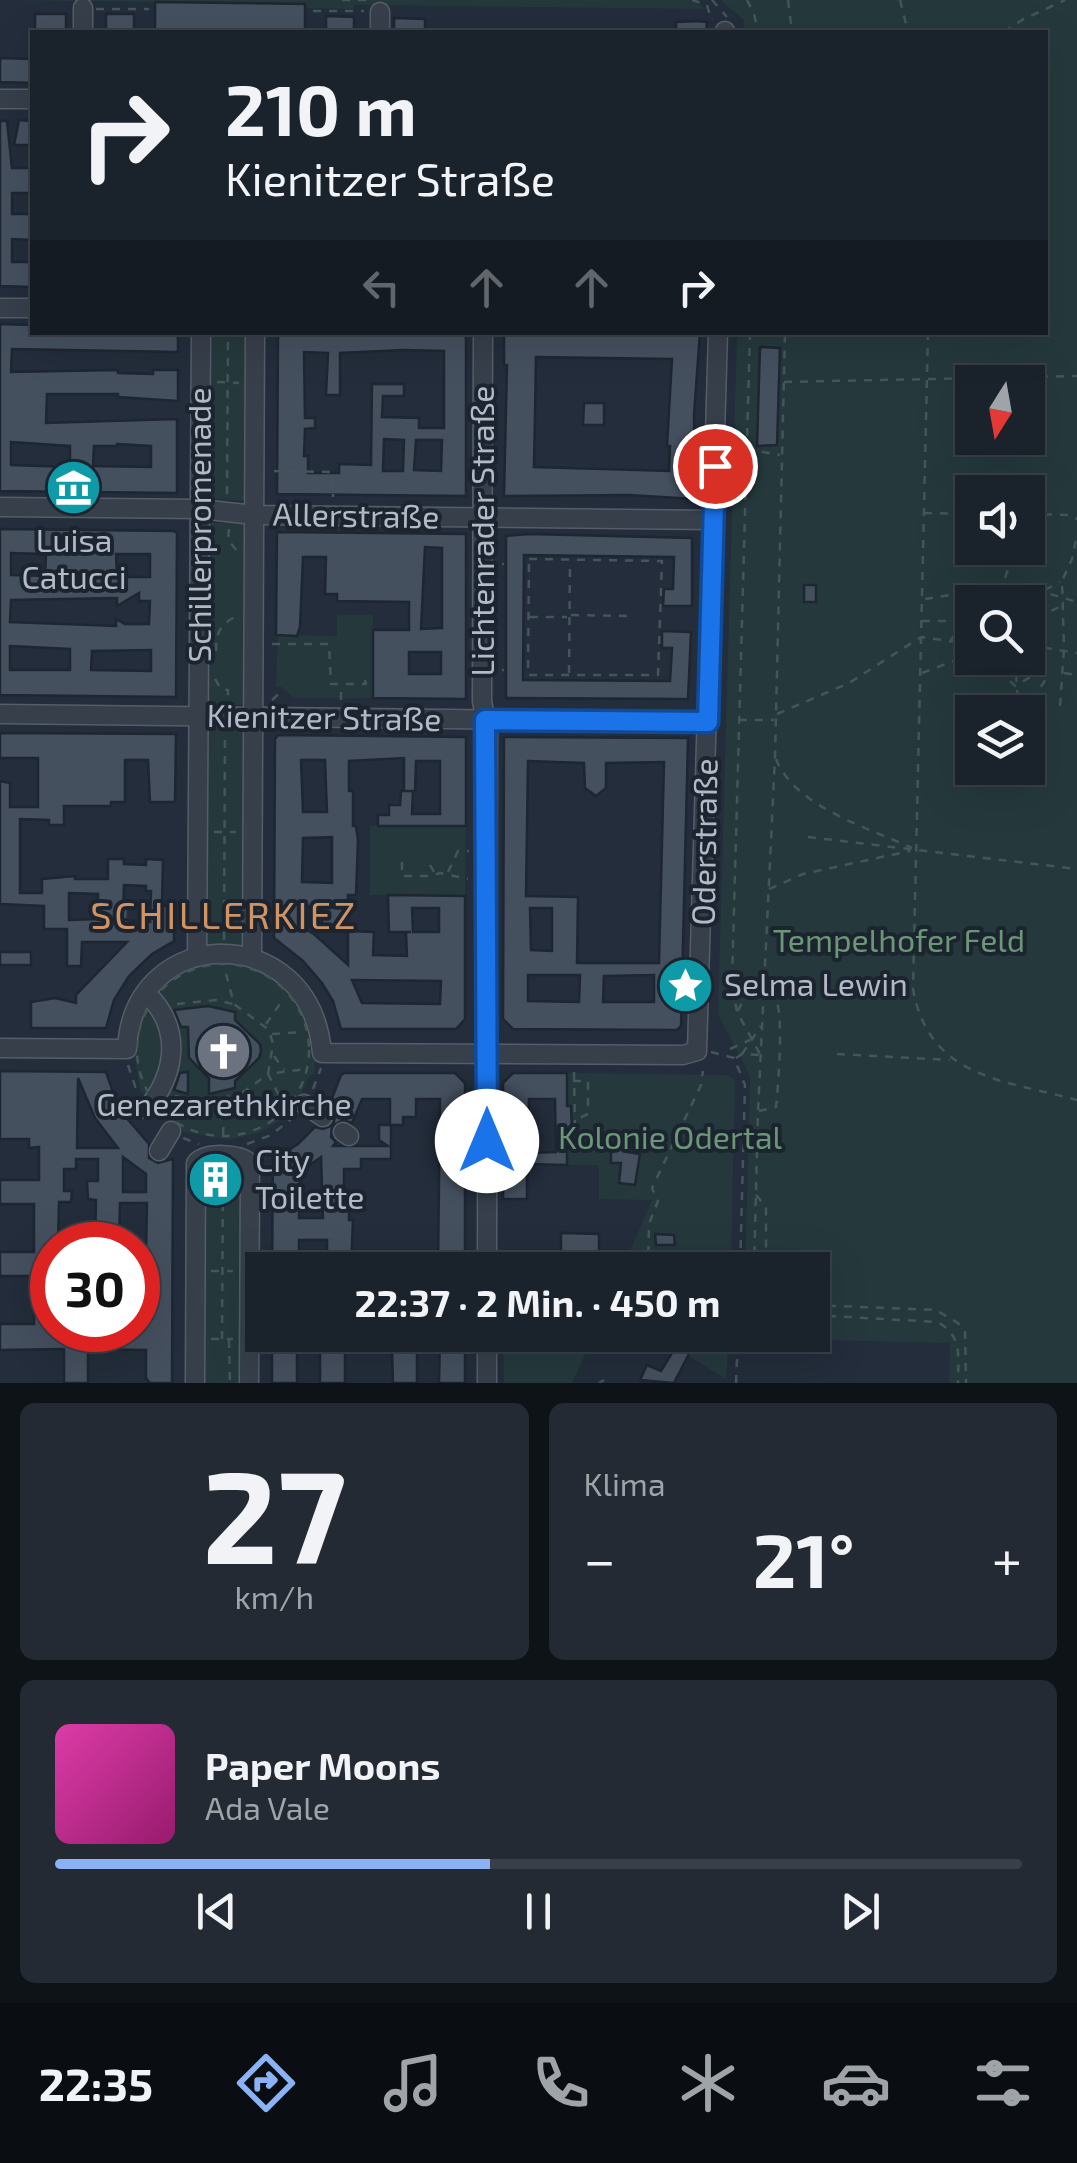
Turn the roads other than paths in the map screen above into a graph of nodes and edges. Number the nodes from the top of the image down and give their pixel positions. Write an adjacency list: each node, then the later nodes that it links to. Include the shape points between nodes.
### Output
1 (83, 8): 2 (street)
2 (83, 30)
3 (0, 99): 4 (street)
4 (30, 99)
5 (0, 308): 6 (street)
6 (30, 308)
7 (201, 335): 12 (street, Schillerpromenade)
8 (255, 335): 13 (street, Schillerpromenade)
9 (484, 335): 14 (street, Lichtenrader Straße)
10 (718, 335): 15 (street, Oderstraße)
11 (0, 507): 12 (street, Allerstraße)
12 (200, 509): 13 (street, Allerstraße); 17 (street, Schillerpromenade)
13 (254, 515): 14 (street, Allerstraße); 18 (street, Schillerpromenade)
14 (482, 518): 15 (street, Allerstraße); 19 (street, Lichtenrader Straße)
15 (713, 520): 20 (street, Oderstraße)
16 (0, 714): 17 (street, Kienitzer Straße)
17 (199, 716): 18 (street, Kienitzer Straße); 21 (street, Schillerpromenade)
18 (253, 717): 19 (street, Kienitzer Straße); 22 (street, Schillerpromenade)
19 (485, 720): 20 (street, Kienitzer Straße); 25 (street, Lichtenrader Straße)
20 (708, 722): 25 (street, Oderstraße, via 697,1051)
21 (197, 957): 22 (street); 23 (street, via 171,969)
22 (252, 958): 25 (street, via 299,989 316,1020 322,1053)
23 (154, 1001): 24 (street, via 132,1018 127,1049); 26 (street, via 173,1049)
24 (0, 1048)
25 (487, 1054): 31 (street, Lichtenrader Straße)
26 (154, 1100)
27 (295, 1107): 28 (street)
28 (322, 1118)
29 (174, 1133): 30 (street)
30 (158, 1151)
31 (487, 1252)
32 (487, 1352): 35 (street)
33 (195, 1383): 34 (street, via 196,1163 222,1156 250,1163)
34 (249, 1383)
35 (487, 1383)

